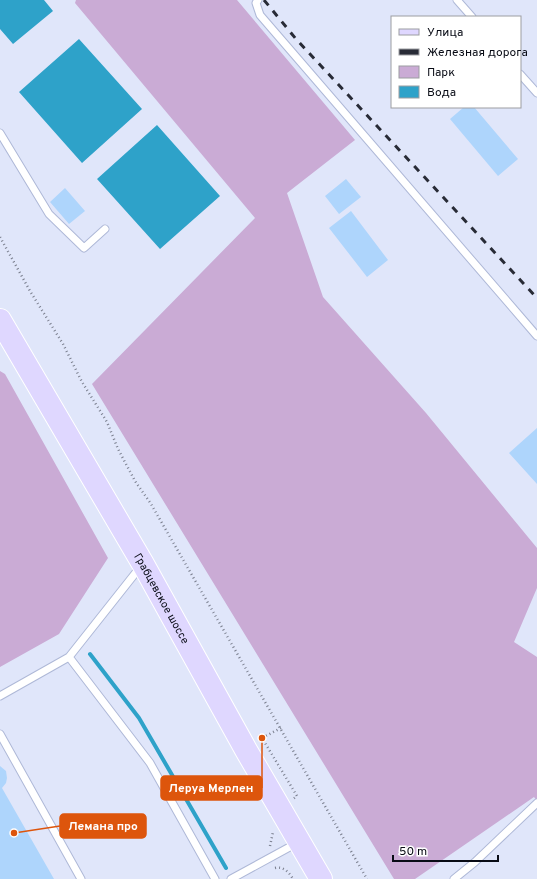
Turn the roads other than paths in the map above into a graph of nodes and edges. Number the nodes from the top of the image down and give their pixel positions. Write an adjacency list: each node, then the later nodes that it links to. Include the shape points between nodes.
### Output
1 (258, 0): 10 (lane, via 256,3 260,15)
2 (457, 0): 3 (lane)
3 (471, 16)
4 (521, 75): 5 (lane)
5 (534, 84): 6 (lane)
6 (537, 93)
7 (0, 133): 8 (lane, via 49,214 84,248)
8 (105, 229)
9 (0, 320): 12 (main road, Грабцевское шоссе)
10 (537, 336)
11 (0, 349): 12 (main road)
12 (31, 372): 13 (main road, Грабцевское шоссе)
13 (143, 564): 14 (lane); 18 (main road, Грабцевское шоссе)
14 (69, 657): 15 (lane); 20 (lane, via 150,763)
15 (0, 696)
16 (0, 734): 19 (lane)
17 (537, 803): 23 (lane, via 476,862)
18 (299, 842): 21 (lane); 22 (main road, Грабцевское шоссе)
19 (81, 879)
20 (215, 879)
21 (231, 879)
22 (321, 879)
23 (454, 879)

